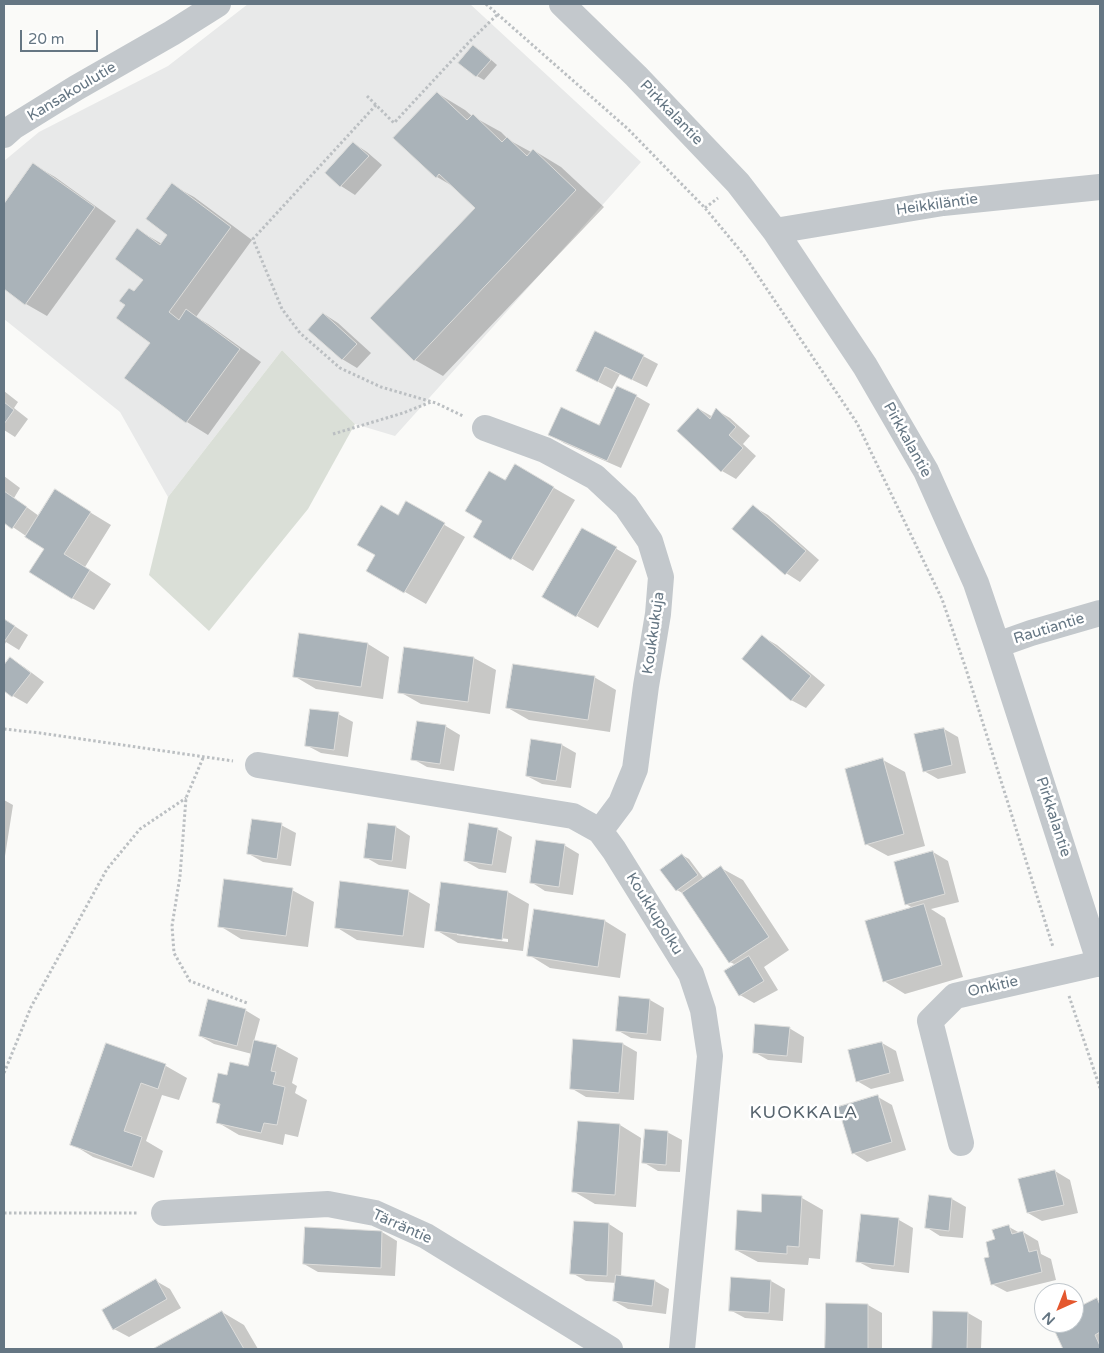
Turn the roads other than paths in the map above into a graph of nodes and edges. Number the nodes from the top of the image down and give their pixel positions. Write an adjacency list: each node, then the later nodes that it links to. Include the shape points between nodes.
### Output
1 (218, 4): 3 (street, Kansakoulutie)
2 (562, 4): 5 (street, Pirkkalantie, via 738,183)
3 (4, 135)
4 (1100, 187): 5 (street, Heikkiläntie, via 944,203)
5 (775, 231): 8 (street, Pirkkalantie, via 865,366 926,471 976,583)
6 (485, 428): 10 (street, Koukkukuja, via 545,450 594,477 626,506 650,541 661,577 635,769 621,803)
7 (1100, 614): 8 (street, Rautiantie)
8 (998, 645): 11 (street, Pirkkalantie)
9 (258, 765): 10 (street, Koukkupolku, via 573,816)
10 (600, 831): 15 (street, Koukkupolku, via 691,974 703,1010 710,1056)
11 (1100, 963): 12 (street, Onkitie, via 955,996 930,1022)
12 (962, 1143)
13 (164, 1213): 14 (street, Tärräntie, via 328,1204 375,1213 426,1236)
14 (610, 1349)
15 (682, 1349)

